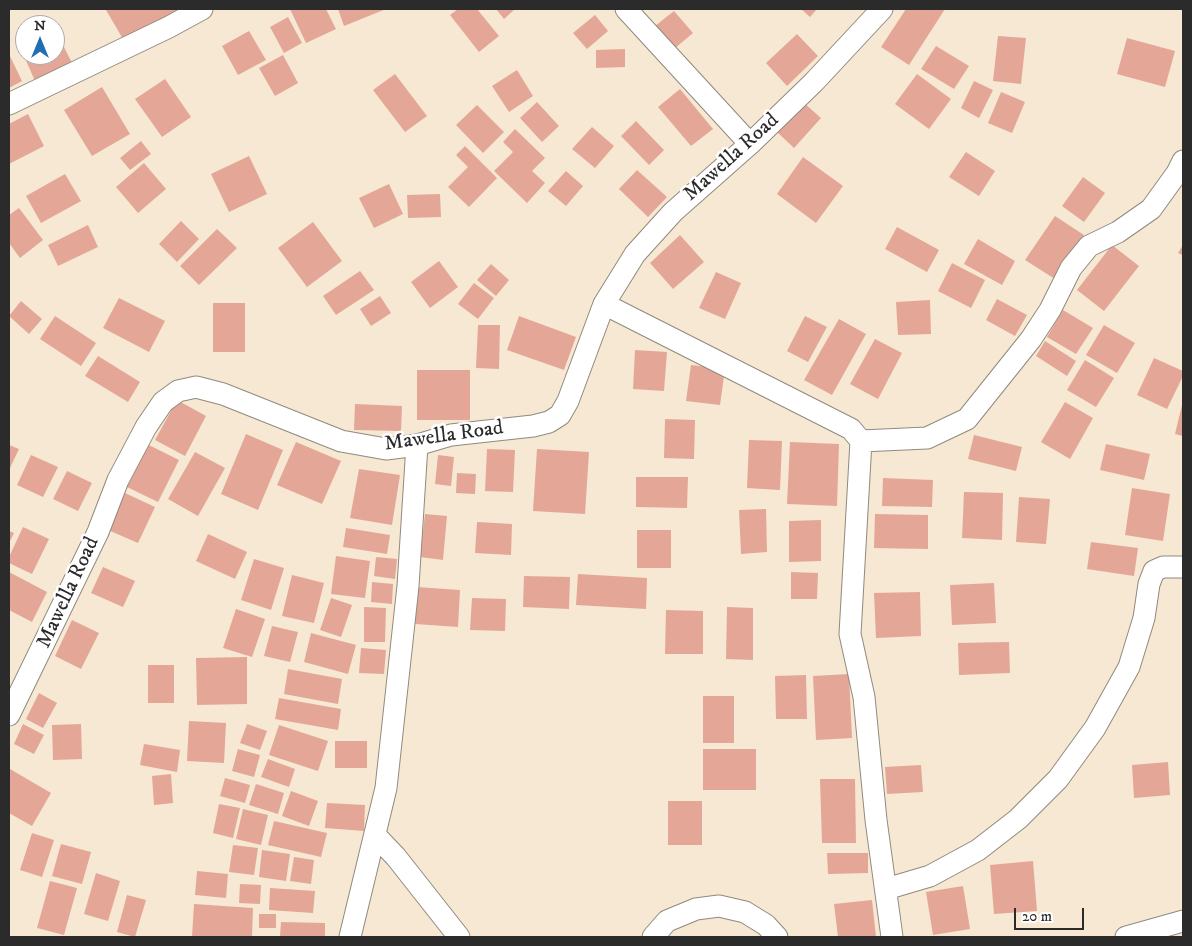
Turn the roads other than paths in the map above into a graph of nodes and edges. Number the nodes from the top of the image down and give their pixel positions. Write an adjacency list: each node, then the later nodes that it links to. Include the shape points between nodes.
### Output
1 (202, 9): 4 (street)
2 (626, 9): 5 (street)
3 (882, 9): 5 (street, Mawella Road)
4 (9, 104)
5 (750, 144): 7 (street, Mawella Road, via 673,212 635,254)
6 (1183, 161): 8 (street, via 1151,209 1118,232 1089,246 1031,339 967,419 927,438)
7 (604, 304): 8 (street, via 851,429); 9 (street, Mawella Road, via 560,415 533,426 451,435)
8 (861, 441): 13 (street, via 850,634 864,696)
9 (417, 446): 11 (street, Mawella Road, via 386,449 341,441 223,394 196,387 178,391 163,402 154,415 118,480 98,532); 12 (street, via 408,586 388,769)
10 (1183, 567): 13 (street, via 1163,567 1154,571 1144,618 1128,668 1095,728 1058,779 1018,819 978,850 930,876)
11 (9, 715)
12 (375, 835): 15 (street); 16 (street)
13 (886, 889): 19 (street)
14 (1183, 921): 20 (street)
15 (350, 937)
16 (459, 937)
17 (653, 937): 18 (street, via 667,921 696,909 718,906 745,912)
18 (778, 937)
19 (892, 937)
20 (1126, 937)

